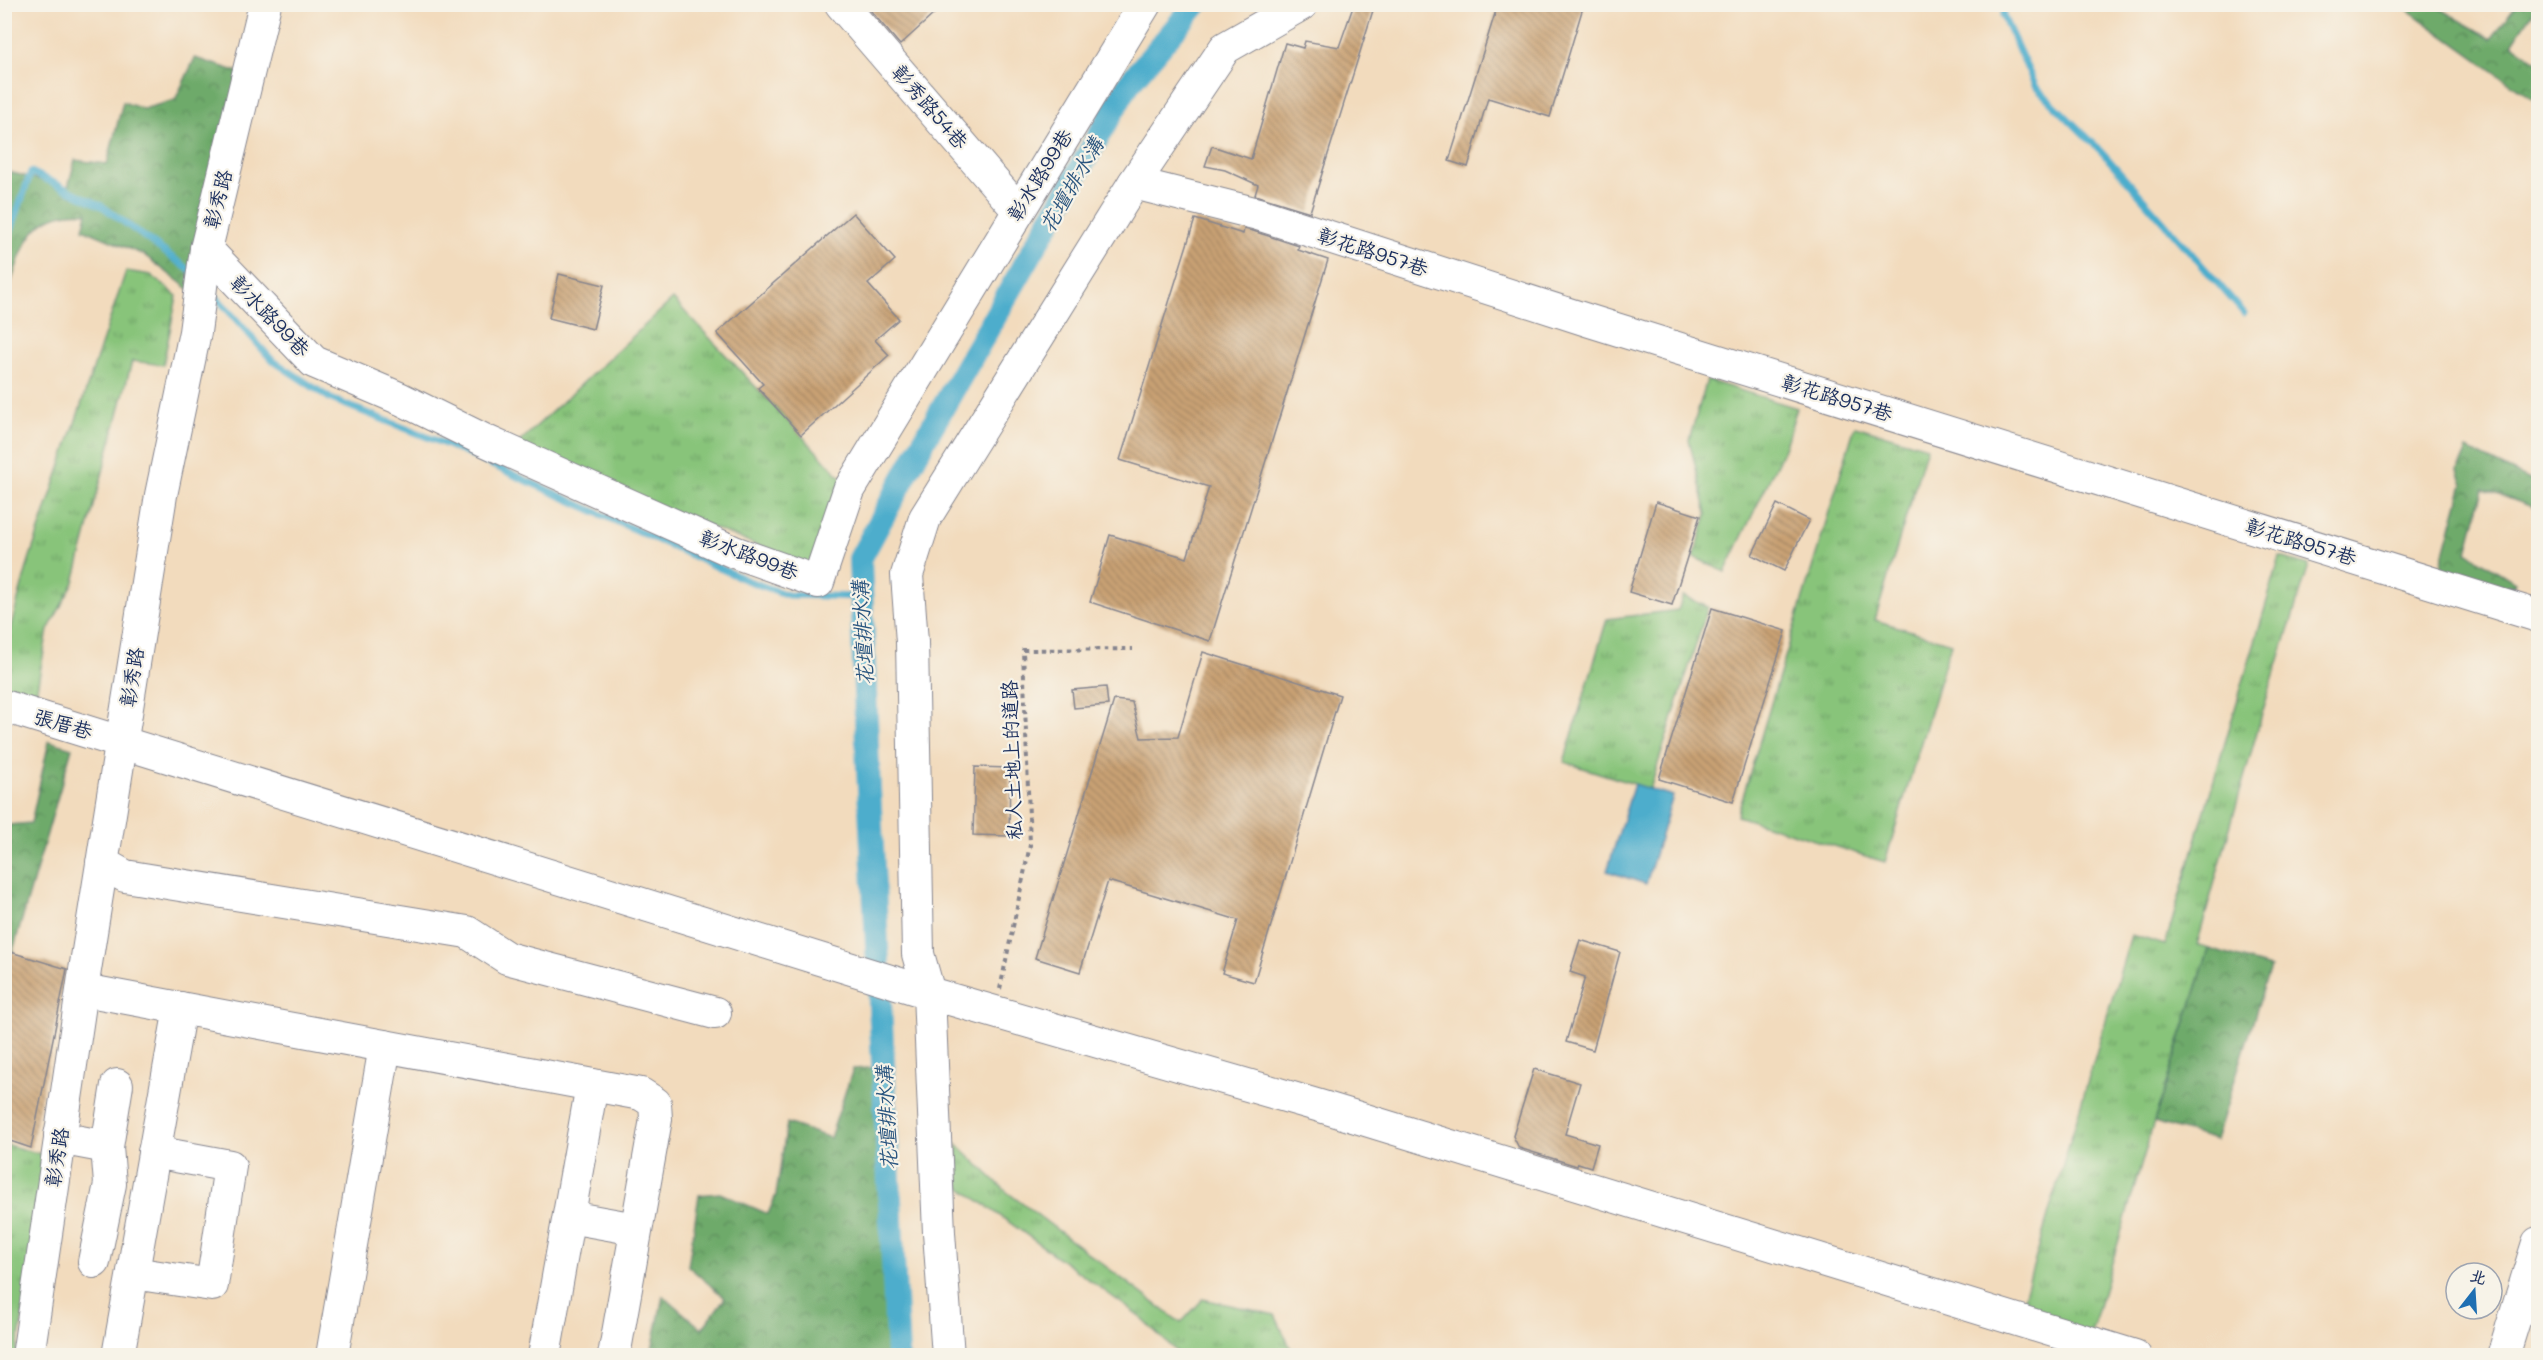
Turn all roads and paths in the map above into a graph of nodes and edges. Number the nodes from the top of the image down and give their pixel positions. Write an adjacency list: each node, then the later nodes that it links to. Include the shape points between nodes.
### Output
1 (265, 4): 8 (street, 彰秀路)
2 (841, 4): 7 (street, 彰秀路54巷)
3 (1145, 4): 7 (street, 彰水路99巷)
4 (1302, 4): 5 (street)
5 (1264, 13): 6 (street, via 1225,48)
6 (1134, 183): 9 (street, 彰花路957巷, via 1258,214 1601,325); 15 (street, via 925,518 907,575 912,642 918,954)
7 (1018, 210): 8 (street, 彰水路99巷, via 849,490 818,582 734,552 314,362)
8 (206, 249): 12 (street, 彰秀路, via 195,332 161,495)
9 (2538, 616)
10 (1133, 649): 17 (path, 私人土地上的道路, via 1023,650 1030,845)
11 (4, 706): 12 (street, 張厝巷)
12 (122, 741): 13 (street, 彰秀路); 15 (street, 張厝巷)
13 (102, 863): 14 (street, 彰秀路); 18 (street, via 125,876 467,932 507,958)
14 (84, 990): 16 (street); 22 (street, 彰秀路)
15 (929, 993): 17 (street, 張厝巷); 35 (street)
16 (180, 1008): 19 (street); 24 (street)
17 (995, 1012): 36 (street, 張厝巷, via 1332,1110)
18 (715, 1013)
19 (385, 1046): 21 (street); 32 (street)
20 (117, 1085): 23 (street)
21 (592, 1085): 25 (street); 26 (street, via 641,1094 655,1103 656,1119)
22 (60, 1136): 23 (street); 30 (street, 彰秀路)
23 (107, 1147): 28 (street, via 110,1184)
24 (154, 1152): 29 (street); 29 (street, via 230,1166 212,1285)
25 (569, 1217): 26 (street); 33 (street)
26 (636, 1229): 34 (street)
27 (2538, 1243): 37 (street)
28 (94, 1262)
29 (133, 1272): 31 (street)
30 (28, 1356)
31 (118, 1356)
32 (332, 1356)
33 (544, 1356)
34 (614, 1356)
35 (948, 1356)
36 (2135, 1356)
37 (2503, 1356)

